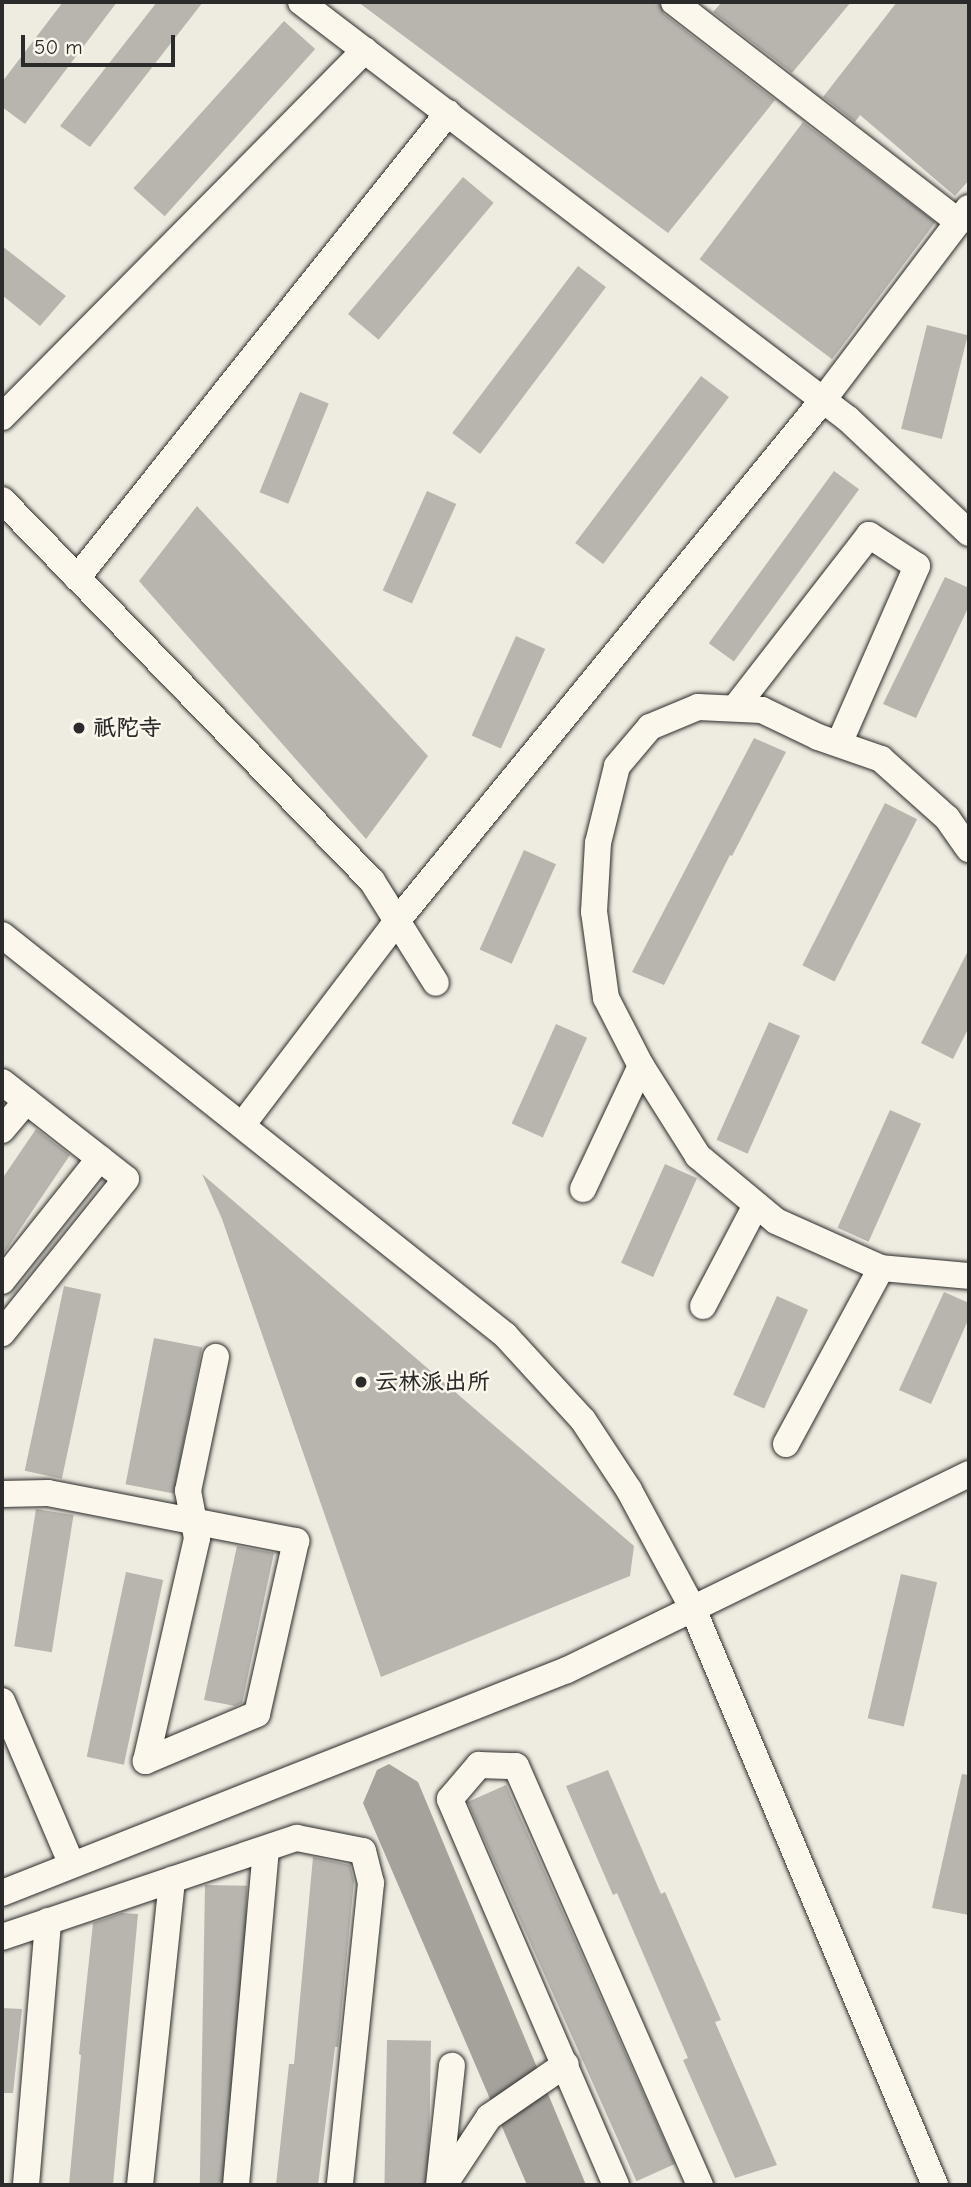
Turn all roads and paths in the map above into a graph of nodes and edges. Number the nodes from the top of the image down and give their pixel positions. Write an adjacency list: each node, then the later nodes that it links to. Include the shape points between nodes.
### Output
1 (302, 2): 3 (street)
2 (674, 2): 5 (street)
3 (365, 50): 4 (street); 7 (street)
4 (448, 113): 6 (street); 10 (street)
5 (964, 215): 6 (street)
6 (823, 400): 9 (street); 14 (street)
7 (2, 417)
8 (2, 500): 10 (street)
9 (969, 533)
10 (77, 578): 14 (street, via 372,881)
11 (735, 708): 12 (street, via 762,710); 12 (street, via 869,535 917,566); 17 (street, via 698,706 650,727 617,766 597,843 594,912 606,998)
12 (839, 744): 13 (street, via 881,759 947,818)
13 (969, 849)
14 (397, 921): 16 (street); 20 (street)
15 (2, 935): 20 (street)
16 (436, 983)
17 (641, 1066): 23 (street); 24 (street, via 698,1156)
18 (2, 1082): 19 (street)
19 (26, 1101): 21 (street); 22 (street)
20 (243, 1124): 36 (street, via 505,1335 583,1420 629,1490)
21 (2, 1130)
22 (100, 1158): 27 (street); 28 (street, via 126,1179)
23 (583, 1189)
24 (757, 1205): 25 (street, via 776,1221); 29 (street)
25 (881, 1268): 26 (street); 32 (street)
26 (969, 1276)
27 (2, 1280)
28 (10, 1304): 30 (street)
29 (703, 1306)
30 (2, 1333)
31 (216, 1357): 35 (street, via 188,1491)
32 (786, 1444)
33 (969, 1475): 36 (street)
34 (2, 1494): 35 (street, via 48,1493)
35 (194, 1520): 35 (street, via 197,1538 146,1761 257,1714 296,1541)
36 (694, 1609): 39 (street, via 567,1670); 53 (street)
37 (2, 1701): 39 (street)
38 (266, 1849): 40 (street); 48 (street); 49 (street, via 297,1838 363,1851 371,1883)
39 (72, 1865): 41 (street)
40 (172, 1880): 42 (street); 47 (street)
41 (2, 1893)
42 (48, 1921): 43 (street); 46 (street)
43 (2, 1937)
44 (452, 2066): 50 (street)
45 (560, 2068): 50 (street, via 489,2117); 51 (street); 52 (street, via 450,1800 479,1765 516,1766)
46 (26, 2185)
47 (140, 2185)
48 (236, 2185)
49 (340, 2185)
50 (441, 2185)
51 (616, 2185)
52 (700, 2185)
53 (935, 2185)

